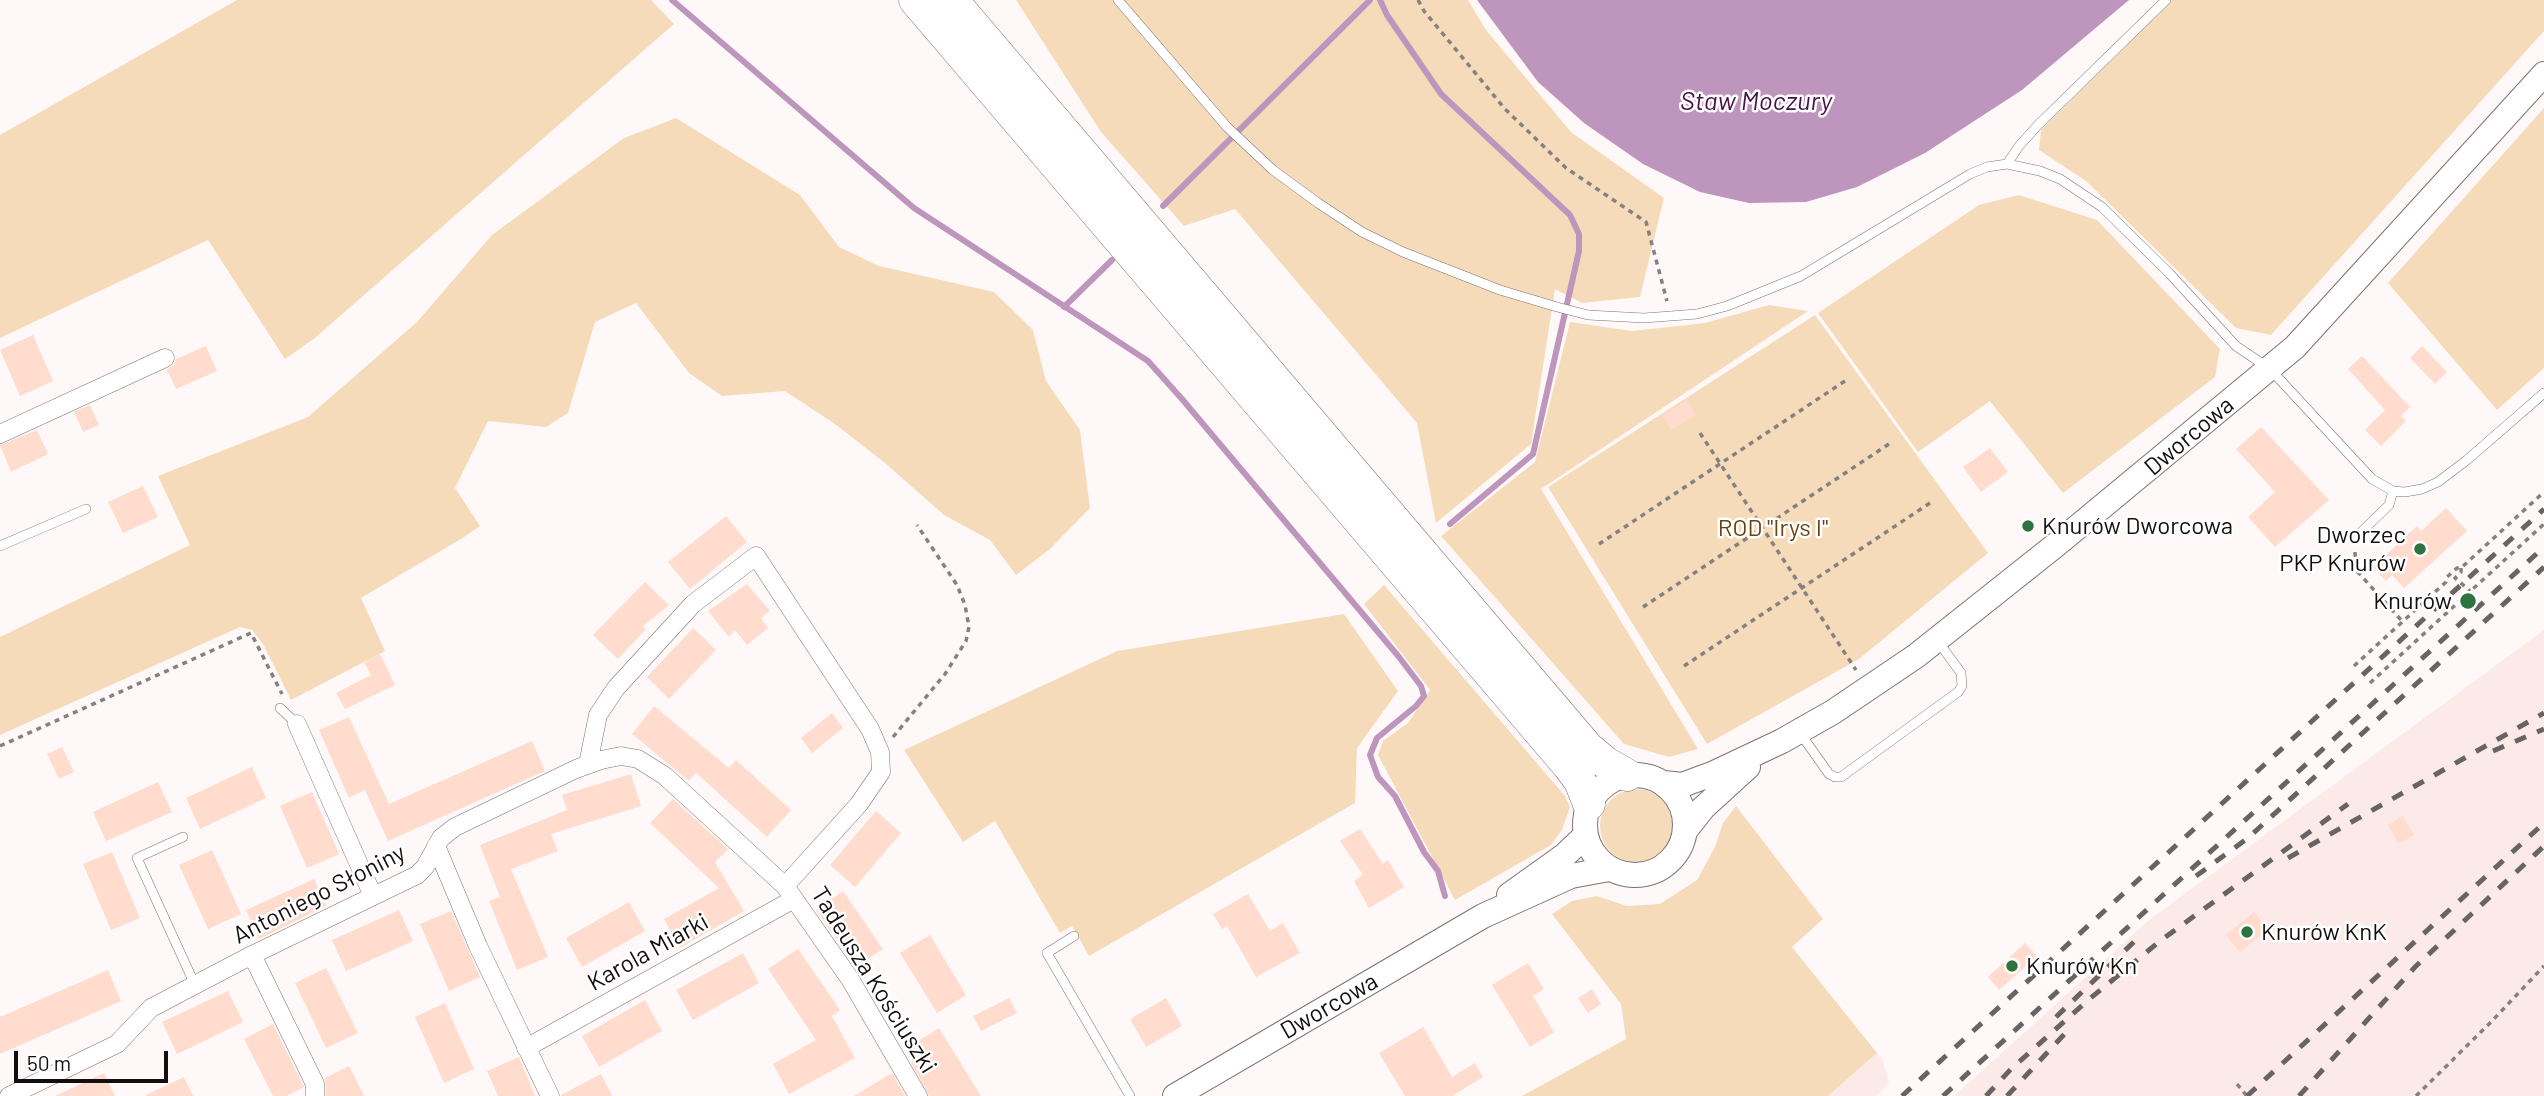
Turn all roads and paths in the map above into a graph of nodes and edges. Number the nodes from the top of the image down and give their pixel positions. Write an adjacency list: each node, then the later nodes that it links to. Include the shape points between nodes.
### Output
1 (915, 0): 45 (highway, via 1568,765)
2 (952, 0): 43 (highway, via 1588,748)
3 (1118, 0): 8 (lane, via 1240,140 1295,187 1362,232 1459,275 1578,313 1612,318)
4 (1418, 0): 8 (path, via 1505,109 1566,168 1646,222)
5 (2166, 0): 7 (lane, via 2026,137)
6 (2544, 74): 10 (main road, Dworcowa, via 2316,325)
7 (2007, 164): 8 (lane, via 1970,174 1772,290 1698,314); 10 (lane, via 2060,179 2089,197 2162,265 2236,346)
8 (1671, 317)
9 (165, 358): 14 (street)
10 (2270, 369): 17 (lane, via 2372,479); 32 (main road, Dworcowa)
11 (1845, 381): 16 (path)
12 (2544, 393): 17 (lane, via 2438,482 2406,492)
13 (1700, 433): 16 (path)
14 (0, 434)
15 (1889, 444): 23 (path)
16 (1720, 464): 23 (path); 25 (path)
17 (2393, 491): 24 (lane, via 2389,505)
18 (2544, 492): 27 (path)
19 (1930, 503): 28 (path)
20 (86, 509): 26 (lane)
21 (2544, 524): 29 (path)
22 (917, 525): 41 (path, via 957,585 969,627 966,641 944,674)
23 (1762, 528): 28 (path); 30 (path)
24 (2354, 539): 31 (path, via 2356,570)
25 (1599, 544)
26 (0, 546)
27 (2461, 568): 29 (path, via 2455,578); 31 (path)
28 (1802, 588): 33 (path); 36 (path)
29 (2470, 591): 35 (path)
30 (1643, 607)
31 (2403, 621): 34 (path)
32 (1937, 640): 36 (main road, Dworcowa); 39 (lane, via 1961,673 1958,692 1841,777 1829,774)
33 (1684, 666)
34 (2354, 666)
35 (2370, 683)
36 (1868, 690): 39 (main road, Dworcowa)
37 (280, 708): 38 (lane)
38 (298, 724): 40 (path, via 251,633); 52 (street)
39 (1791, 736): 44 (main road, Dworcowa, via 1706,777 1682,785); 46 (main road, Dworcowa, via 1721,790)
40 (0, 746)
41 (880, 752): 42 (street, via 870,729 756,556 693,604 616,688 598,715); 51 (street, Karola Miarki, via 881,772)
42 (588, 764): 49 (street, Antoniego Słoniny, via 455,827); 51 (street, Tadeusza Kościuszki, via 621,756 646,763 678,787)
43 (1627, 775): 44 (main road, via 1640,774); 45 (main road, via 1605,785)
44 (1664, 783): 46 (main road, via 1680,803)
45 (1589, 804): 47 (main road)
46 (1685, 831): 50 (main road, via 1674,857 1662,867 1635,875)
47 (1586, 835): 50 (main road); 53 (main road, Dworcowa)
48 (183, 837): 57 (lane, via 137,858)
49 (436, 846): 52 (street, Antoniego Słoniny, via 417,876); 58 (street)
50 (1609, 869): 53 (main road, Dworcowa, via 1571,876)
51 (789, 892): 58 (street, Karola Miarki); 64 (street, Tadeusza Kościuszki, via 850,979)
52 (373, 896): 55 (street, Antoniego Słoniny)
53 (1483, 916): 60 (main road, Dworcowa)
54 (1074, 936): 65 (lane, via 1047,953)
55 (252, 955): 57 (street, Antoniego Słoniny); 62 (street, via 315,1084)
56 (2544, 966): 67 (path)
57 (195, 985): 61 (street, Antoniego Słoniny, via 151,1007 117,1044)
58 (526, 1048): 63 (street)
59 (2237, 1084): 66 (path)
60 (1185, 1094)
61 (9, 1096)
62 (315, 1096)
63 (550, 1096)
64 (918, 1096)
65 (1130, 1096)
66 (2248, 1096)
67 (2416, 1096)

